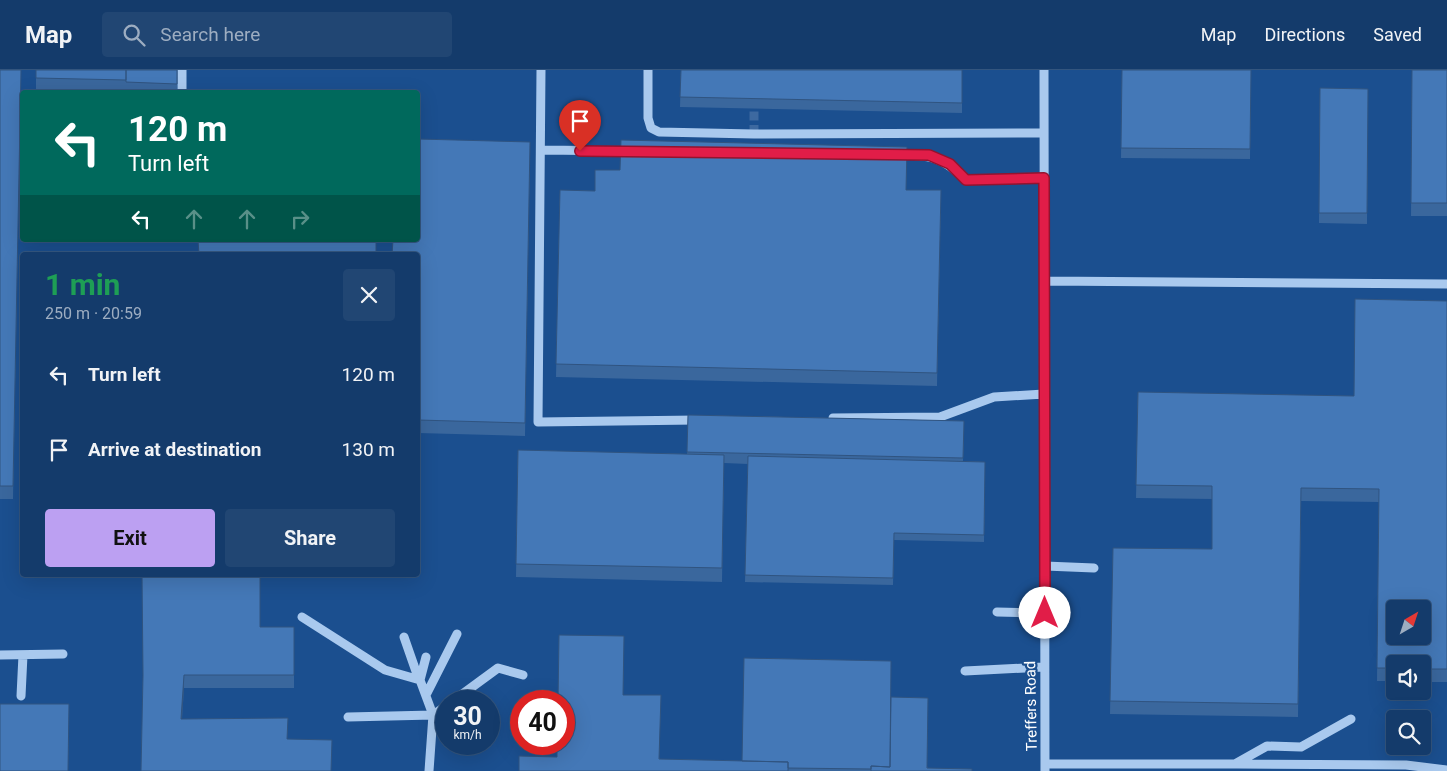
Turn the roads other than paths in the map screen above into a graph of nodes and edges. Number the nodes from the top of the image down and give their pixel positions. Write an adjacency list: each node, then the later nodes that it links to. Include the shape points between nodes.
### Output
1 (182, 70): 5 (street)
2 (541, 70): 7 (street)
3 (648, 70): 6 (street, via 648,118 651,128 659,132)
4 (1044, 70): 6 (street, Treffers Road)
5 (182, 90)
6 (1044, 133): 10 (street, Treffers Road)
7 (541, 150): 8 (street); 15 (street, via 538,422)
8 (640, 152)
9 (889, 155): 10 (street, via 929,155 950,164 966,180)
10 (1044, 178): 11 (street, Treffers Road)
11 (1046, 281): 12 (street); 13 (street, Treffers Road)
12 (1447, 284)
13 (1044, 394): 14 (street, via 994,397 940,416); 16 (street, Treffers Road)
14 (822, 418)
15 (705, 420)
16 (1045, 566): 17 (street); 19 (street, Treffers Road)
17 (1094, 568)
18 (997, 612): 19 (street)
19 (1045, 613): 27 (street, Treffers Road)
20 (302, 617): 30 (street, via 385,670)
21 (457, 634): 32 (street)
22 (404, 637): 30 (street)
23 (63, 654): 25 (street)
24 (0, 655): 25 (street)
25 (23, 655): 33 (street)
26 (426, 657): 30 (street)
27 (1043, 667): 28 (street); 38 (street, Treffers Road)
28 (965, 671)
29 (523, 675): 31 (street, via 498,668)
30 (420, 680): 32 (street)
31 (468, 690)
32 (426, 695): 34 (street)
33 (21, 696)
34 (433, 716): 35 (street); 41 (street)
35 (348, 717)
36 (1352, 719): 37 (street, via 1301,747 1267,746)
37 (1234, 764): 38 (street); 39 (street)
38 (1045, 767)
39 (1309, 768): 40 (street, via 1406,765)
40 (1447, 770)
41 (429, 771)

